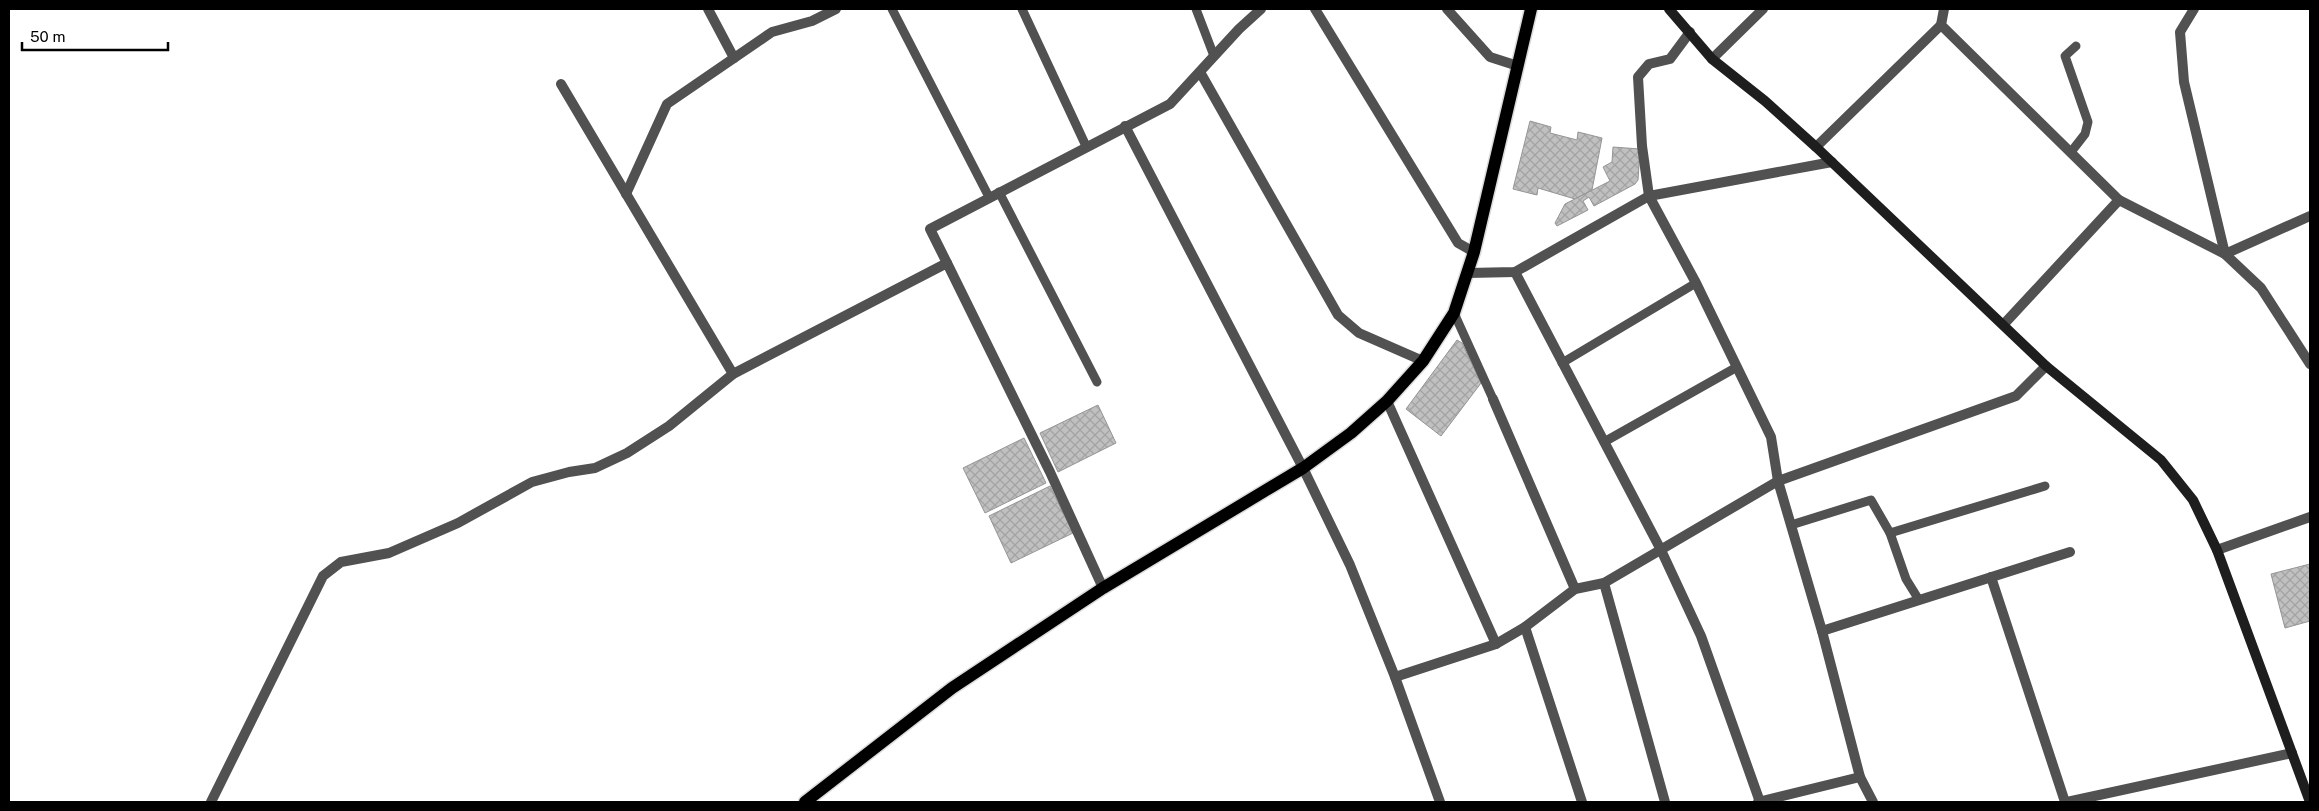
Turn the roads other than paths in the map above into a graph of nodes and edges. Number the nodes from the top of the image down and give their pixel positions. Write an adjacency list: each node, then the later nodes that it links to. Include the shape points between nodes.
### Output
1 (708, 9): 18 (street)
2 (836, 9): 18 (street, via 812,21 772,32)
3 (892, 9): 31 (lane)
4 (1022, 9): 24 (lane)
5 (1196, 9): 17 (lane)
6 (1261, 9): 17 (street)
7 (1316, 9): 34 (street, via 1458,243)
8 (1447, 9): 20 (street, via 1490,57)
9 (1531, 9): 20 (main road)
10 (1669, 9): 15 (street)
11 (1764, 9): 19 (street)
12 (1944, 9): 14 (street)
13 (2194, 9): 35 (street, via 2180,32 2184,82)
14 (1941, 25): 25 (street); 26 (street)
15 (1690, 32): 19 (street); 30 (street, via 1670,59 1650,64 1638,77)
16 (2076, 46): 26 (lane, via 2065,56 2088,122 2085,134)
17 (1214, 56): 21 (street)
18 (734, 58): 29 (street, via 667,104)
19 (1712, 59): 25 (street)
20 (1518, 66): 34 (main road)
21 (1200, 72): 23 (street, via 1170,104); 42 (street, via 1338,315 1359,333)
22 (561, 84): 29 (street)
23 (1125, 126): 24 (street); 52 (street)
24 (1086, 146): 28 (street)
25 (1816, 146): 27 (street)
26 (2070, 152): 32 (street)
27 (1832, 162): 30 (street); 41 (street)
28 (999, 192): 31 (street); 48 (lane)
29 (626, 194): 47 (street)
30 (1649, 196): 37 (street); 39 (street)
31 (989, 197): 36 (street, via 930,229)
32 (2119, 200): 35 (street); 41 (street)
33 (2310, 216): 35 (street)
34 (1474, 252): 38 (main road)
35 (2225, 254): 44 (street, via 2261,288)
36 (947, 263): 47 (street); 63 (street, via 1050,472)
37 (1515, 272): 38 (street); 43 (street)
38 (1468, 273): 40 (main road)
39 (1696, 283): 43 (lane); 46 (street)
40 (1454, 313): 42 (main road); 49 (lane)
41 (2004, 324): 45 (street)
42 (1422, 361): 50 (main road)
43 (1562, 363): 51 (street)
44 (2310, 364)
45 (2046, 366): 53 (street, via 2016,396); 59 (street, via 2161,460 2193,500)
46 (1737, 367): 51 (lane); 53 (street, via 1771,437)
47 (733, 374): 72 (street, via 669,426 627,453 595,468 532,482 449,527 389,553 341,562 323,576)
48 (1097, 382)
49 (1493, 399): 64 (street)
50 (1387, 401): 52 (main road); 68 (street)
51 (1604, 442): 58 (street)
52 (1303, 468): 63 (main road); 69 (street, via 1350,565)
53 (1778, 481): 56 (street); 58 (street)
54 (2045, 486): 57 (lane)
55 (2310, 516): 59 (street)
56 (1791, 525): 57 (lane, via 1871,500); 67 (street)
57 (1890, 533): 65 (lane, via 1906,579)
58 (1661, 550): 62 (street); 77 (street, via 1701,636)
59 (2217, 550): 70 (street)
60 (2070, 552): 61 (street)
61 (1991, 577): 65 (street); 79 (street)
62 (1604, 583): 64 (street); 76 (street)
63 (1102, 588): 73 (main road, via 952,688)
64 (1575, 589): 66 (street)
65 (1919, 600): 67 (street)
66 (1525, 626): 68 (street); 75 (street)
67 (1822, 631): 71 (street)
68 (1496, 644): 69 (street)
69 (1395, 677): 74 (street)
70 (2292, 753): 79 (street); 80 (street)
71 (1860, 776): 77 (street); 78 (street)
72 (211, 802)
73 (805, 802)
74 (1440, 802)
75 (1582, 802)
76 (1665, 802)
77 (1759, 802)
78 (1873, 802)
79 (2066, 802)
80 (2310, 802)

